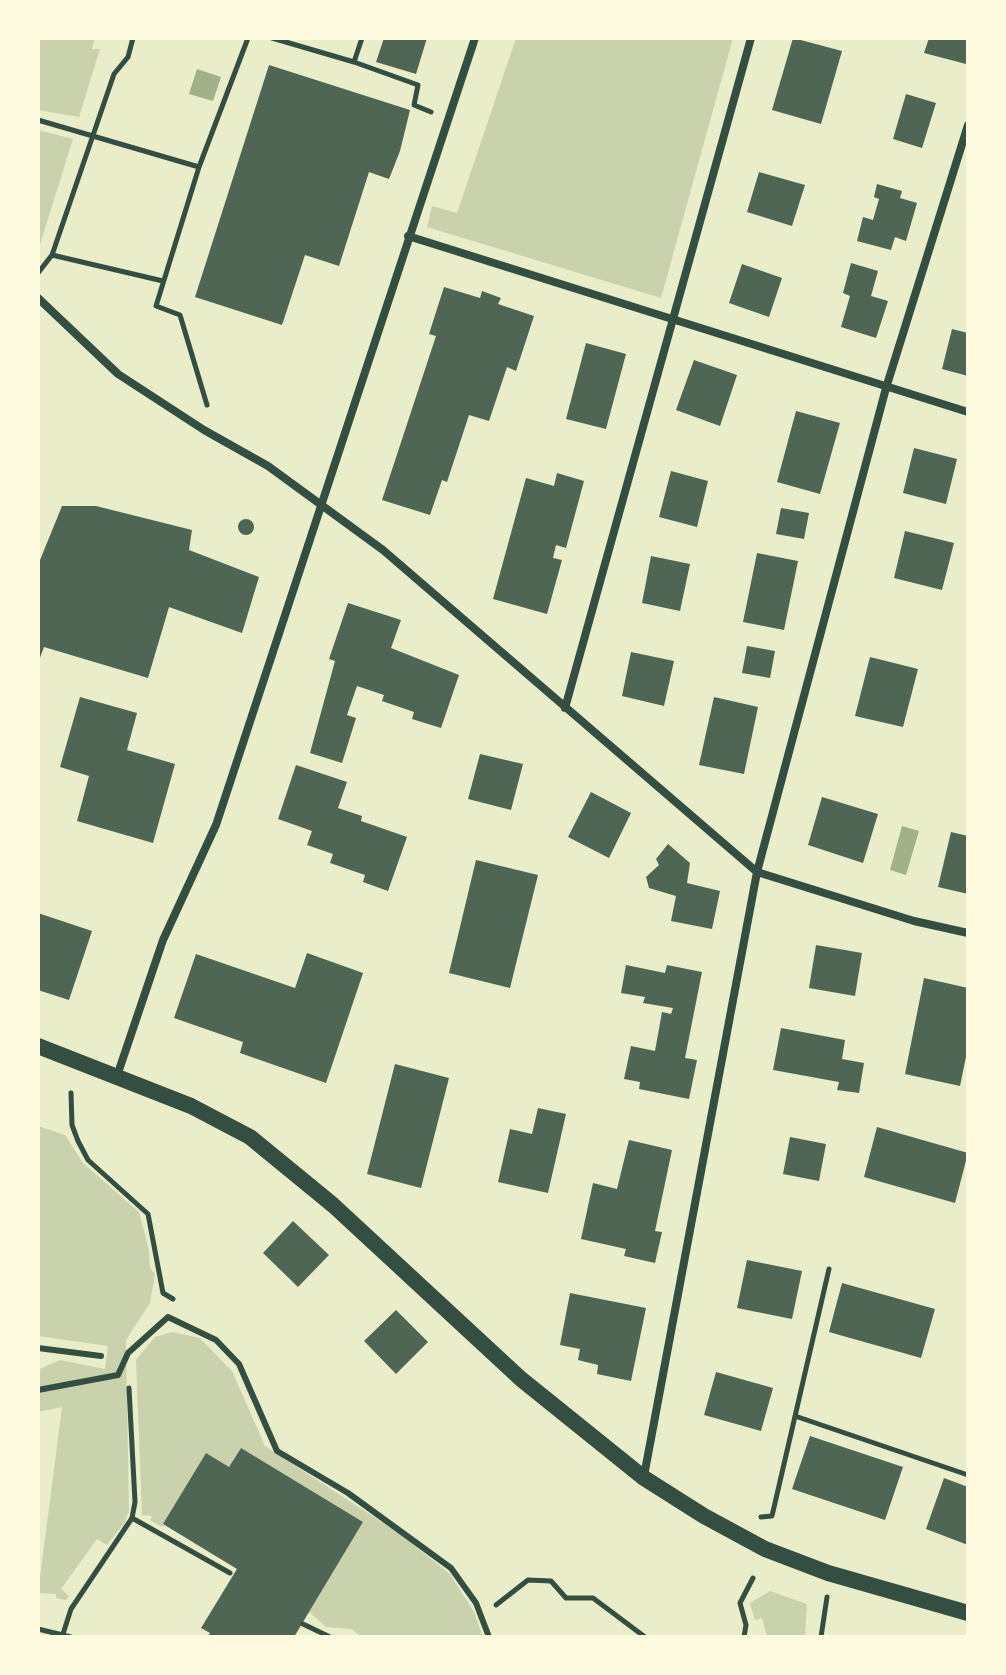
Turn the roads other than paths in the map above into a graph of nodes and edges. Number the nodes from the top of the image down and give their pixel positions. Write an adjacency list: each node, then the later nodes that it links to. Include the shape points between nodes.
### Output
1 (475, 38): 4 (street)
2 (751, 38): 6 (street)
3 (968, 125): 7 (street)
4 (408, 236): 6 (street); 9 (street)
5 (38, 298): 9 (street, via 118,374)
6 (673, 320): 7 (street); 10 (street)
7 (886, 388): 8 (street); 11 (street)
8 (968, 412)
9 (323, 505): 10 (street, via 383,550); 14 (street, via 216,825 163,940)
10 (565, 708): 11 (street)
11 (757, 872): 12 (street); 18 (street)
12 (968, 933)
13 (38, 1046): 14 (main road)
14 (117, 1076): 18 (main road, via 250,1137 521,1379)
15 (38, 1348): 16 (lane)
16 (101, 1356)
17 (38, 1390): 20 (lane, via 118,1375 128,1353 168,1317 216,1340 239,1364 277,1451 360,1501 451,1568 476,1603)
18 (644, 1478): 19 (main road, via 765,1549)
19 (968, 1613)
20 (489, 1637)

